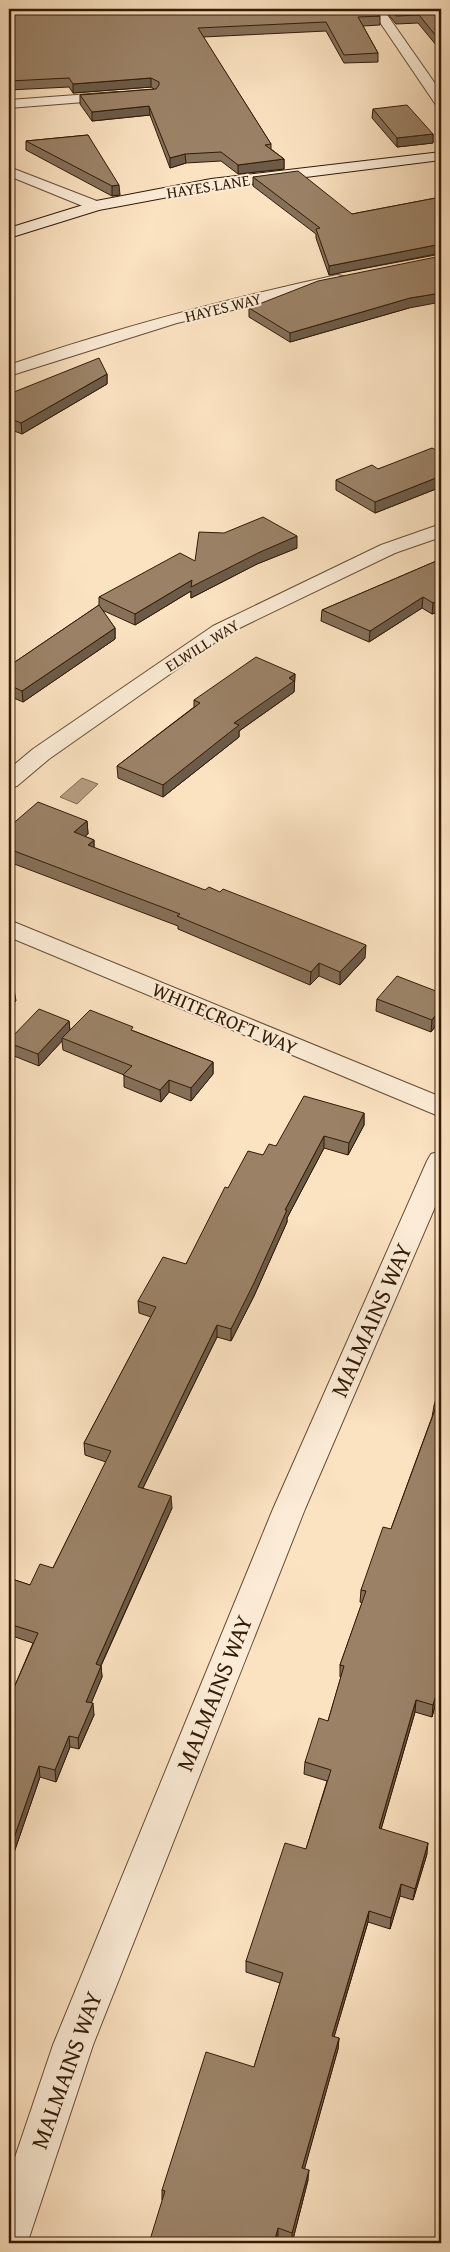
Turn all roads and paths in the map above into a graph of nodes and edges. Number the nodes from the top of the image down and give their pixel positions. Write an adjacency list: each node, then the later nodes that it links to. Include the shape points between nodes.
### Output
1 (377, 9): 3 (street)
2 (132, 95): 4 (street)
3 (441, 102)
4 (9, 104)
5 (441, 156): 7 (street, HAYES LANE, via 210,184)
6 (9, 171): 7 (street)
7 (96, 206): 8 (street, HAYES LANE)
8 (9, 233)
9 (356, 276): 10 (street, HAYES WAY, via 230,304 130,331)
10 (9, 371)
11 (441, 530): 12 (street, ELWILL WAY, via 388,549 220,630 41,754)
12 (9, 781)
13 (9, 928): 14 (street, WHITECROFT WAY)
14 (441, 1108)
15 (441, 1161): 16 (street, MALMAINS WAY, via 289,1509 76,2035)
16 (9, 2235)

